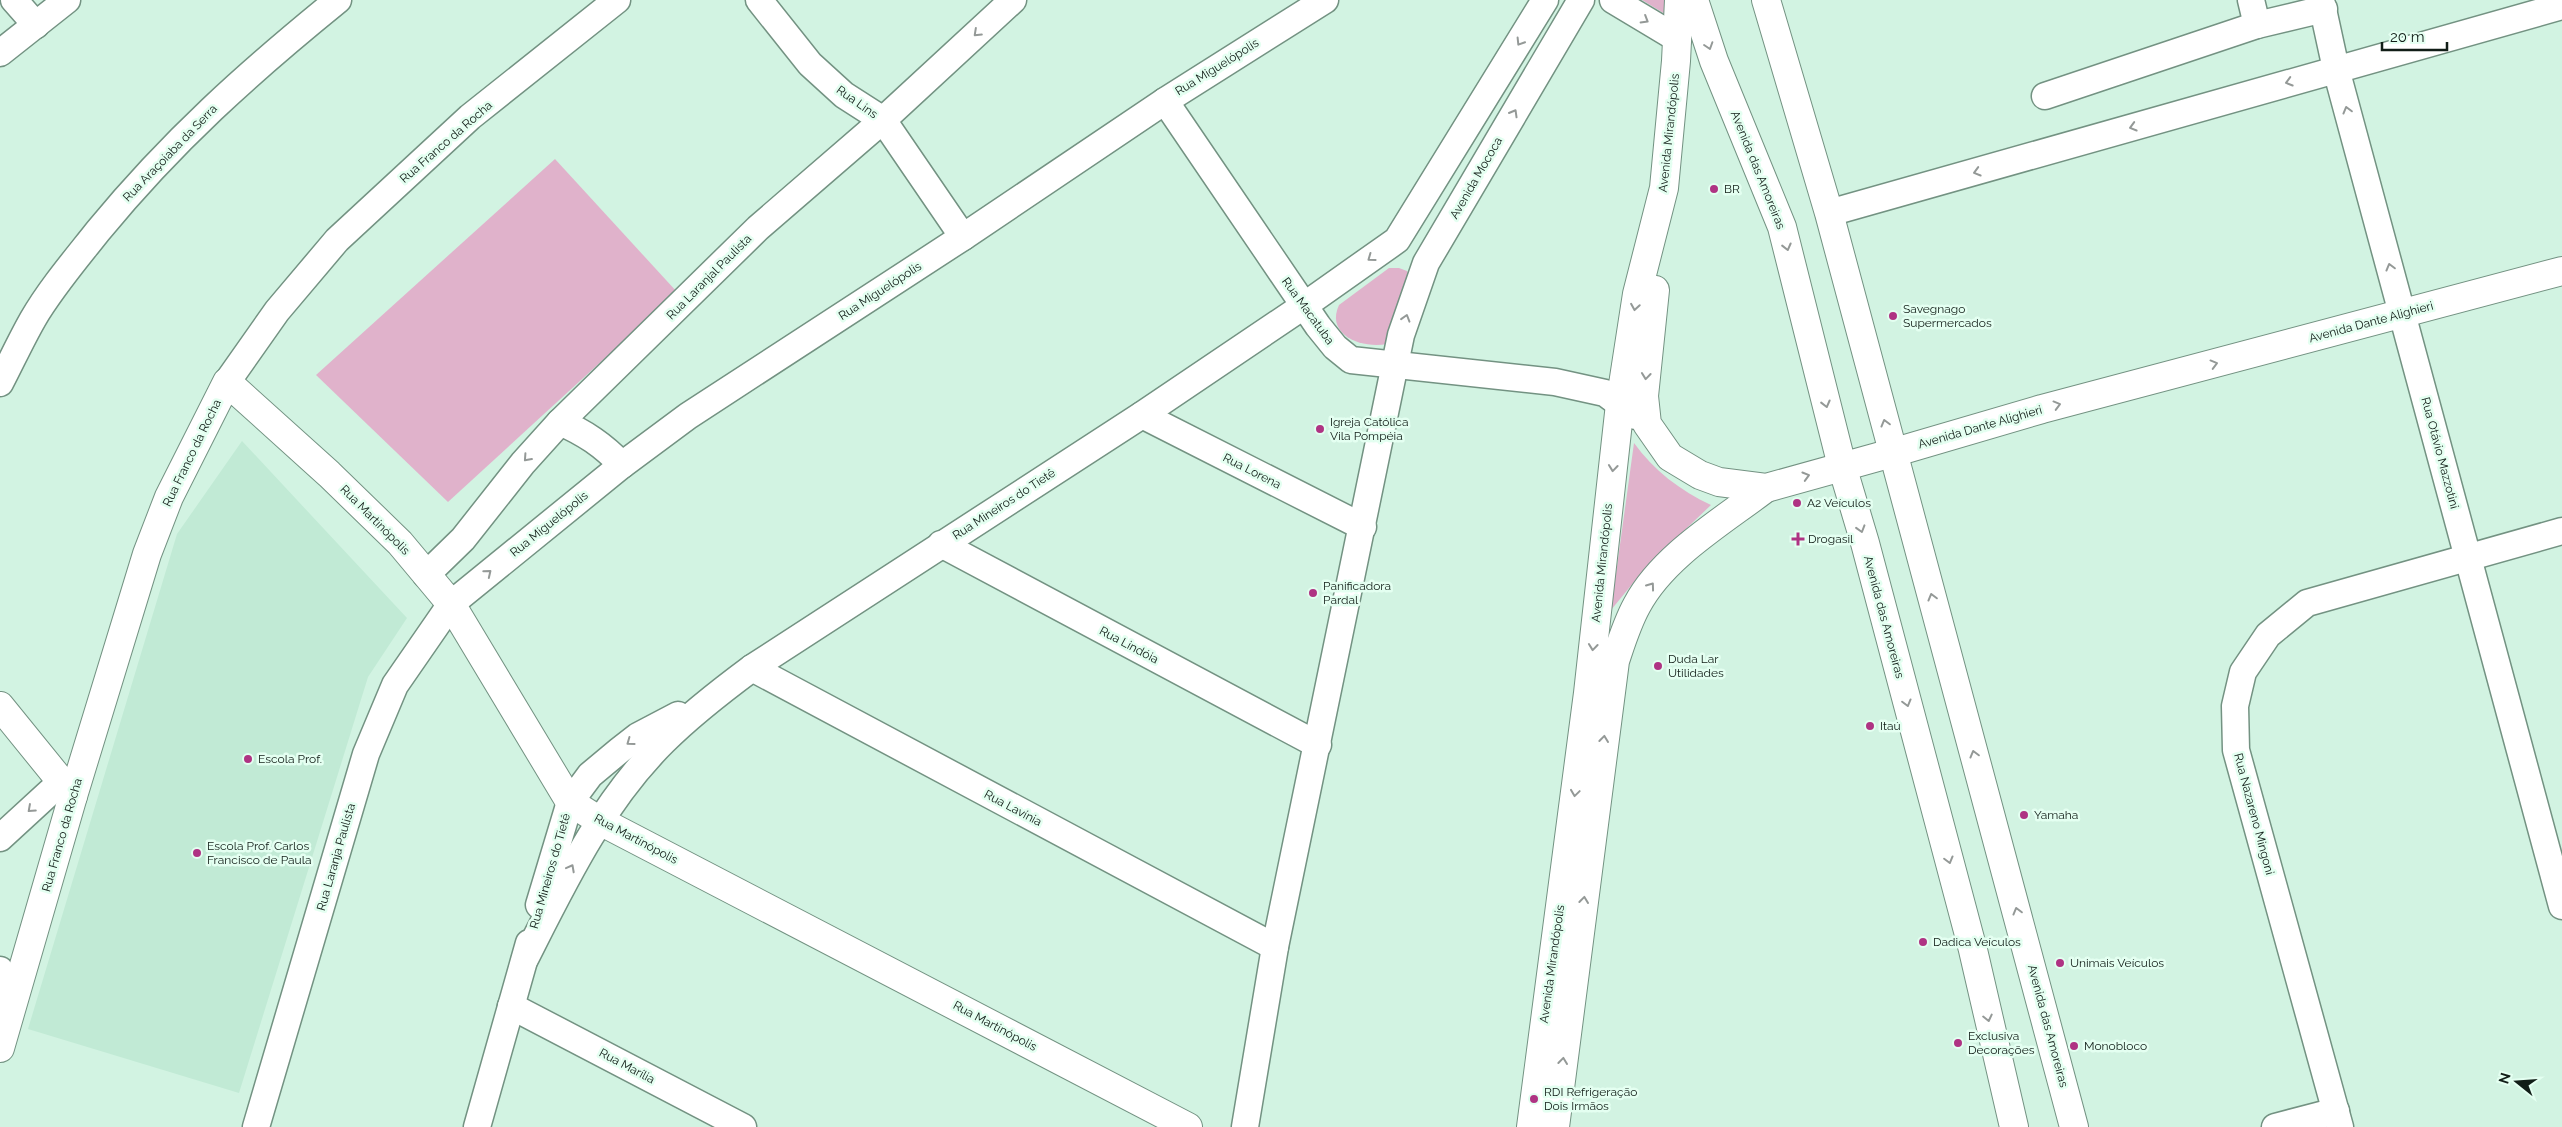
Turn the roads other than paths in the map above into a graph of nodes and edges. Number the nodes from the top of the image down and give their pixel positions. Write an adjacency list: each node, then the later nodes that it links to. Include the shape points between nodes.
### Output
1 (14, 0): 17 (street)
2 (67, 0): 17 (street)
3 (338, 0): 35 (street, Rua Araçoiaba da Serra, via 204,114 141,179 76,258 34,318)
4 (759, 0): 24 (street, Rua Lins, via 810,64 844,95)
5 (1013, 0): 24 (street, Rua Laranjal Paulista, one-way to 24)
6 (1325, 0): 23 (street, Rua Miguelópolis)
7 (1546, 0): 28 (street, one-way to 28)
8 (1580, 0): 29 (street, Avenida Mococa, one-way to 8)
9 (1613, 0): 19 (street, one-way to 19)
10 (1679, 0): 19 (main road, Avenida Mirandópolis)
11 (1694, 0): 42 (main road, Avenida das Amoreiras, one-way to 42, via 1714,61 1782,227)
12 (1766, 0): 26 (main road, Avenida das Amoreiras)
13 (2251, 0): 18 (street)
14 (604, 4): 34 (street, Rua Franco da Rocha, via 470,118 336,240 277,311)
15 (2322, 4): 18 (street); 21 (street, Rua Otávio Mazzotini)
16 (2562, 6): 21 (street)
17 (36, 24): 20 (street)
18 (2257, 25): 22 (street)
19 (1678, 39): 25 (main road, Avenida Mirandópolis)
20 (0, 53)
21 (2336, 69): 26 (street, one-way to 26); 32 (street, Rua Otávio Mazzotini, one-way to 21)
22 (2045, 96)
23 (1164, 101): 27 (street, Rua Miguelópolis); 31 (street, Rua Macatuba)
24 (883, 120): 27 (street, Rua Lins); 38 (street, Rua Laranjal Paulista, via 758,228)
25 (1664, 188): 36 (main road, Avenida Mirandópolis, one-way to 36, via 1637,294); 39 (main road, Avenida Dante Alighieri, one-way to 39, via 1644,396)
26 (1829, 213): 40 (main road, Avenida das Amoreiras, one-way to 26)
27 (963, 237): 41 (street, Rua Miguelópolis, via 688,416)
28 (1397, 240): 29 (street); 31 (street, one-way to 31)
29 (1426, 263): 33 (street, Avenida Mococa, one-way to 29, via 1406,317)
30 (2562, 271): 32 (main road, Avenida Dante Alighieri)
31 (1305, 305): 33 (street, Rua Macatuba, via 1335,347 1351,360); 37 (street, Rua Mineiros do Tietê)
32 (2403, 314): 40 (main road, Avenida Dante Alighieri, one-way to 32, via 2042,409); 47 (street, Rua Otávio Mazzotini)
33 (1394, 366): 36 (street, Rua Macatuba, via 1555,382 1605,393); 44 (street, Avenida Mococa)
34 (227, 382): 48 (main road, Rua Martinópolis, via 400,543); 54 (main road, Rua Franco da Rocha, via 169,497)
35 (0, 383)
36 (1620, 404): 39 (street, Rua Macatuba); 71 (main road, Avenida Mirandópolis, one-way to 71, via 1588,693)
37 (1142, 415): 44 (street, Rua Lorena); 46 (street, Rua Mineiros do Tietê)
38 (560, 422): 41 (street, via 601,444); 48 (street, Rua Laranjal Paulista, one-way to 48, via 463,539)
39 (1647, 424): 43 (main road, Avenida Dante Alighieri, via 1670,457 1700,475 1719,482)
40 (1892, 453): 42 (main road, Avenida Dante Alighieri); 74 (main road, Avenida das Amoreiras, one-way to 40)
41 (622, 465): 49 (street, Rua Miguelópolis, one-way to 41)
42 (1842, 466): 43 (main road, Avenida Dante Alighieri, one-way to 42); 73 (main road, Avenida das Amoreiras, one-way to 73, via 1973,950)
43 (1766, 488): 72 (main road, Avenida Mirandópolis, one-way to 43, via 1614,662 1637,604 1655,579 1687,548)
44 (1362, 527): 53 (street, Avenida Mococa)
45 (2562, 532): 47 (street, Rua Nazareno Mingoni)
46 (941, 544): 50 (street, Rua Mineiros do Tietê); 53 (street, Rua Lindóia)
47 (2468, 556): 58 (street, Rua Otávio Mazzotini); 65 (street, Rua Nazareno Mingoni, via 2307,603 2268,634 2243,672 2235,706 2236,750)
48 (426, 575): 49 (main road, Rua Martinópolis)
49 (450, 604): 55 (main road, Rua Martinópolis); 66 (street, Rua Laranja Paulista, via 395,685 366,754)
50 (752, 668): 51 (street, Rua Mineiros do Tietê); 59 (street, Rua Lavínia)
51 (704, 703): 55 (street, Rua Mineiros do Tietê, one-way to 55, via 653,728 620,750 590,775); 56 (street, Rua Mineiros do Tietê, via 663,741 633,775)
52 (0, 706): 54 (main road)
53 (1318, 745): 59 (street, Avenida Mococa)
54 (67, 788): 57 (street, one-way to 57); 62 (main road, Rua Franco da Rocha)
55 (570, 802): 56 (main road, Rua Martinópolis); 60 (street, Rua Mineiros do Tietê)
56 (600, 821): 60 (street, Rua Mineiros do Tietê, one-way to 56, via 574,863); 69 (main road, Rua Martinópolis)
57 (0, 838)
58 (2562, 906)
59 (1275, 947): 70 (street, Avenida Mococa)
60 (525, 958): 63 (street, Rua Mineiros do Tietê)
61 (0, 970): 62 (street)
62 (14, 999): 64 (main road, Rua Franco da Rocha)
63 (511, 1006): 67 (street, Rua Mineiros do Tietê); 68 (street, Rua Marília)
64 (0, 1048)
65 (2338, 1119): 75 (street)
66 (256, 1127)
67 (477, 1127)
68 (743, 1127)
69 (1188, 1127)
70 (1245, 1127)
71 (1531, 1127)
72 (1555, 1127)
73 (2014, 1127)
74 (2074, 1127)
75 (2275, 1127)

